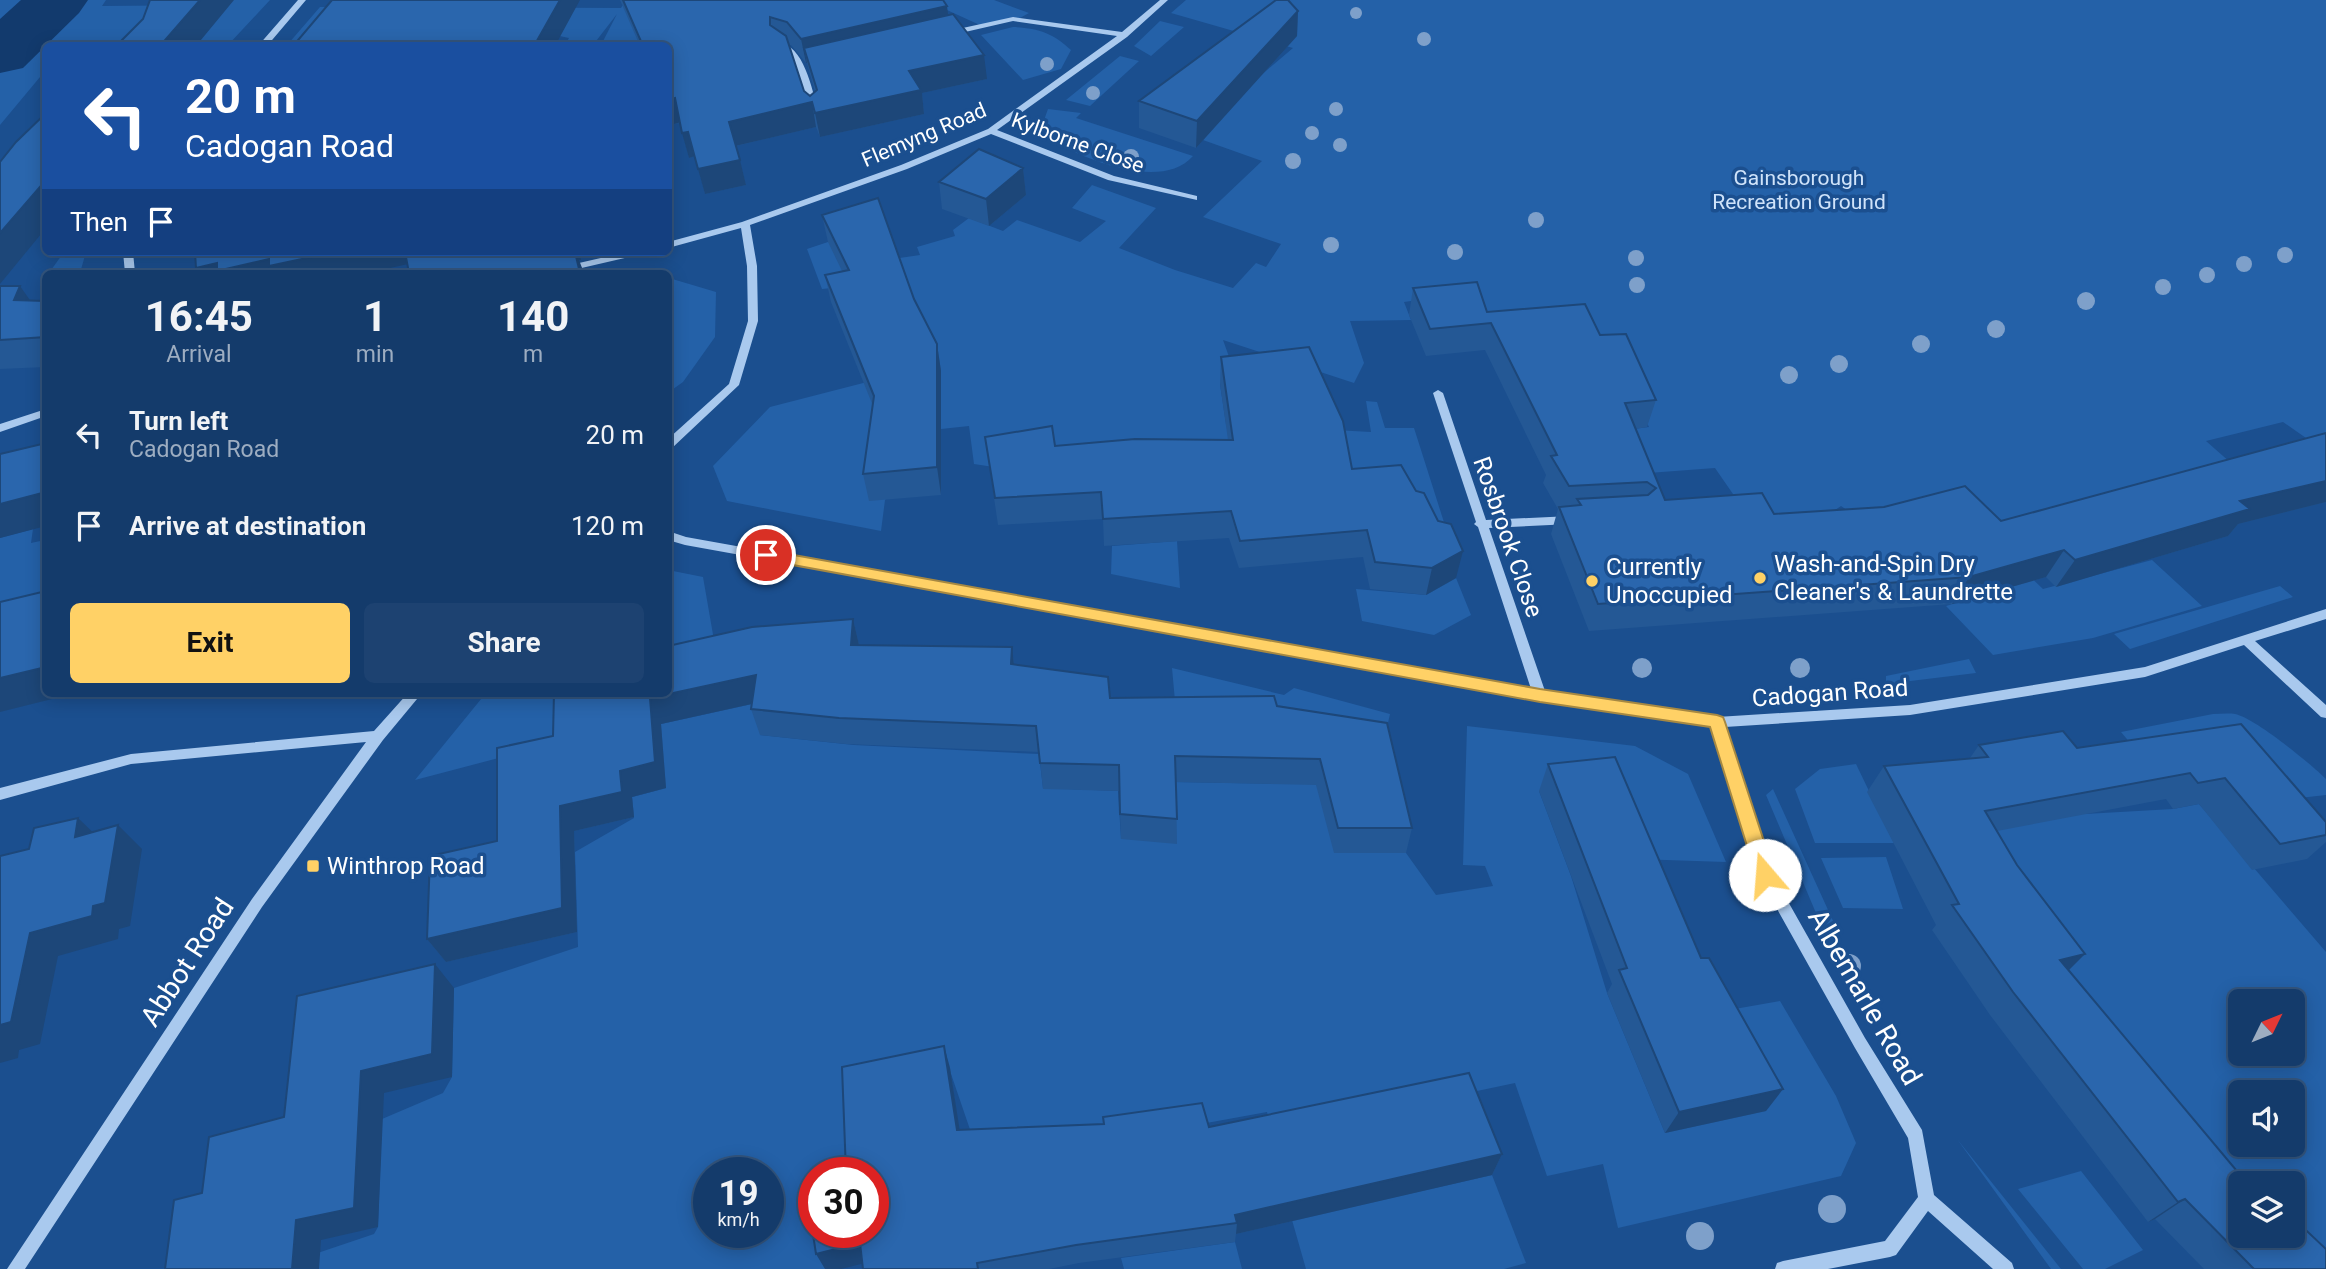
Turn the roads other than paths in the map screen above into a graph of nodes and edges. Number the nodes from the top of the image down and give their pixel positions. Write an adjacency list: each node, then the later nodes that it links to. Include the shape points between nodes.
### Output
1 (302, 0): 5 (street)
2 (1164, 0): 4 (street, Flemyng Road)
3 (944, 35): 4 (street, via 1013,19)
4 (1124, 36): 10 (street, Flemyng Road)
5 (265, 42)
6 (780, 45): 8 (street, via 797,57)
7 (814, 66): 8 (street)
8 (801, 69): 9 (street)
9 (815, 115)
10 (991, 131): 11 (street, Kylborne Close, via 1111,178); 12 (street, Flemyng Road)
11 (1194, 198)
12 (745, 224): 13 (street, Flemyng Road); 19 (street, via 752,266 753,321 734,385)
13 (672, 244)
14 (621, 256): 15 (street)
15 (560, 270)
16 (1438, 393): 21 (street, Rosbrook Close)
17 (42, 413): 18 (street)
18 (0, 428)
19 (672, 441)
20 (1586, 519): 21 (street)
21 (1480, 524): 25 (street, Rosbrook Close)
22 (672, 536): 25 (street, Cadogan Road)
23 (2326, 614): 24 (street, Cadogan Road)
24 (2245, 639): 27 (street); 28 (street, Cadogan Road, via 2145,672 1910,710)
25 (1540, 695): 28 (street, Cadogan Road)
26 (412, 697): 29 (street, Abbot Road)
27 (2326, 713)
28 (1717, 722): 31 (street, Albemarle Road, via 1765,875 1916,1136)
29 (378, 736): 30 (street, via 131,759); 32 (street, Abbot Road, via 257,903)
30 (0, 794)
31 (1927, 1199): 33 (street, via 1890,1249); 34 (street)
32 (15, 1269)
33 (1783, 1269)
34 (2006, 1269)

